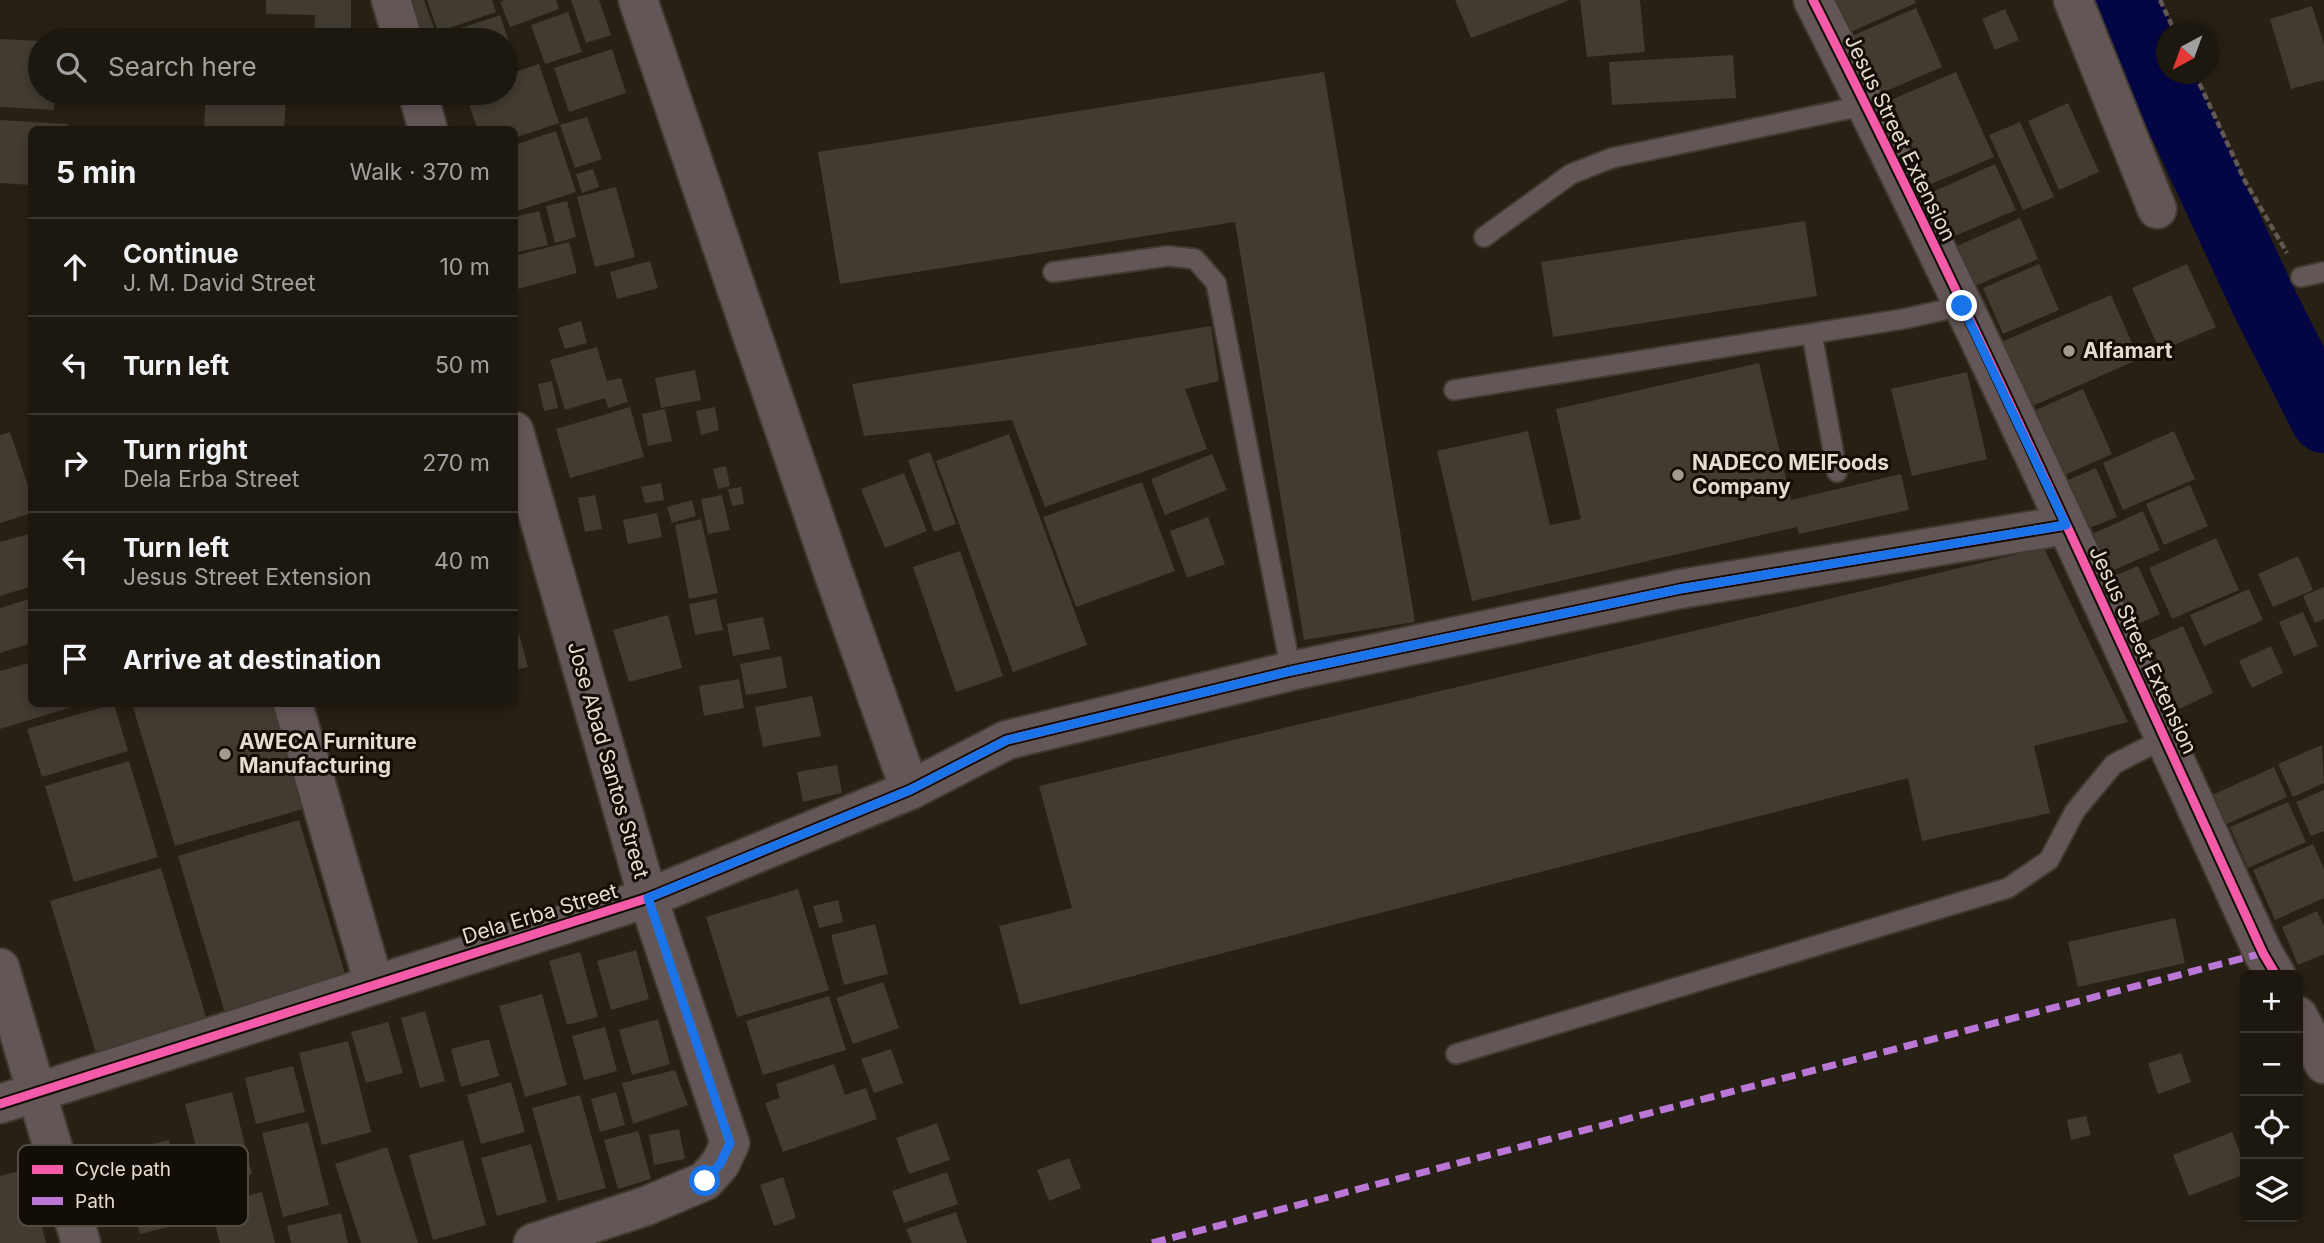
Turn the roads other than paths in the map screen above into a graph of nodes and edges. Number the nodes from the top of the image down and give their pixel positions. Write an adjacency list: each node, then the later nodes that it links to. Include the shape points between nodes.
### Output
1 (391, 0): 5 (street)
2 (638, 0): 23 (street)
3 (1813, 0): 7 (street, Jesus Street Extension)
4 (2073, 0): 9 (street)
5 (399, 28)
6 (421, 105): 8 (street)
7 (1867, 105): 10 (lane, via 1612,158 1571,174); 14 (street, Jesus Street Extension)
8 (427, 126)
9 (2157, 209)
10 (1484, 237)
11 (1053, 272): 20 (lane, via 1168,256 1195,259 1216,283)
12 (2324, 272): 13 (lane)
13 (2301, 277)
14 (1962, 306): 15 (lane); 19 (street, Jesus Street Extension)
15 (1812, 334): 16 (lane); 18 (lane)
16 (1454, 390)
17 (518, 445): 24 (street, Jose Abad Santos Street)
18 (1837, 472)
19 (2066, 525): 20 (street, Dela Erba Street, via 1680,589); 22 (street, Jesus Street Extension)
20 (1291, 671): 23 (street, Dela Erba Street, via 1007,740)
21 (294, 707): 27 (street)
22 (2165, 738): 26 (street, Jesus Street Extension); 29 (lane, via 2114,764 2075,811 2049,860 2008,888)
23 (910, 790): 24 (street, Dela Erba Street)
24 (648, 898): 27 (street, Dela Erba Street); 36 (street, Jose Abad Santos Street, via 730,1143 705,1181 646,1206)
25 (0, 968): 31 (street)
26 (2273, 970)
27 (374, 984): 31 (street, Dela Erba Street)
28 (2303, 1025): 30 (street)
29 (1456, 1054)
30 (2324, 1064)
31 (38, 1092): 32 (street, Dela Erba Street); 33 (street)
32 (0, 1104)
33 (53, 1145)
34 (77, 1226): 35 (street)
35 (82, 1243)
36 (533, 1243)

